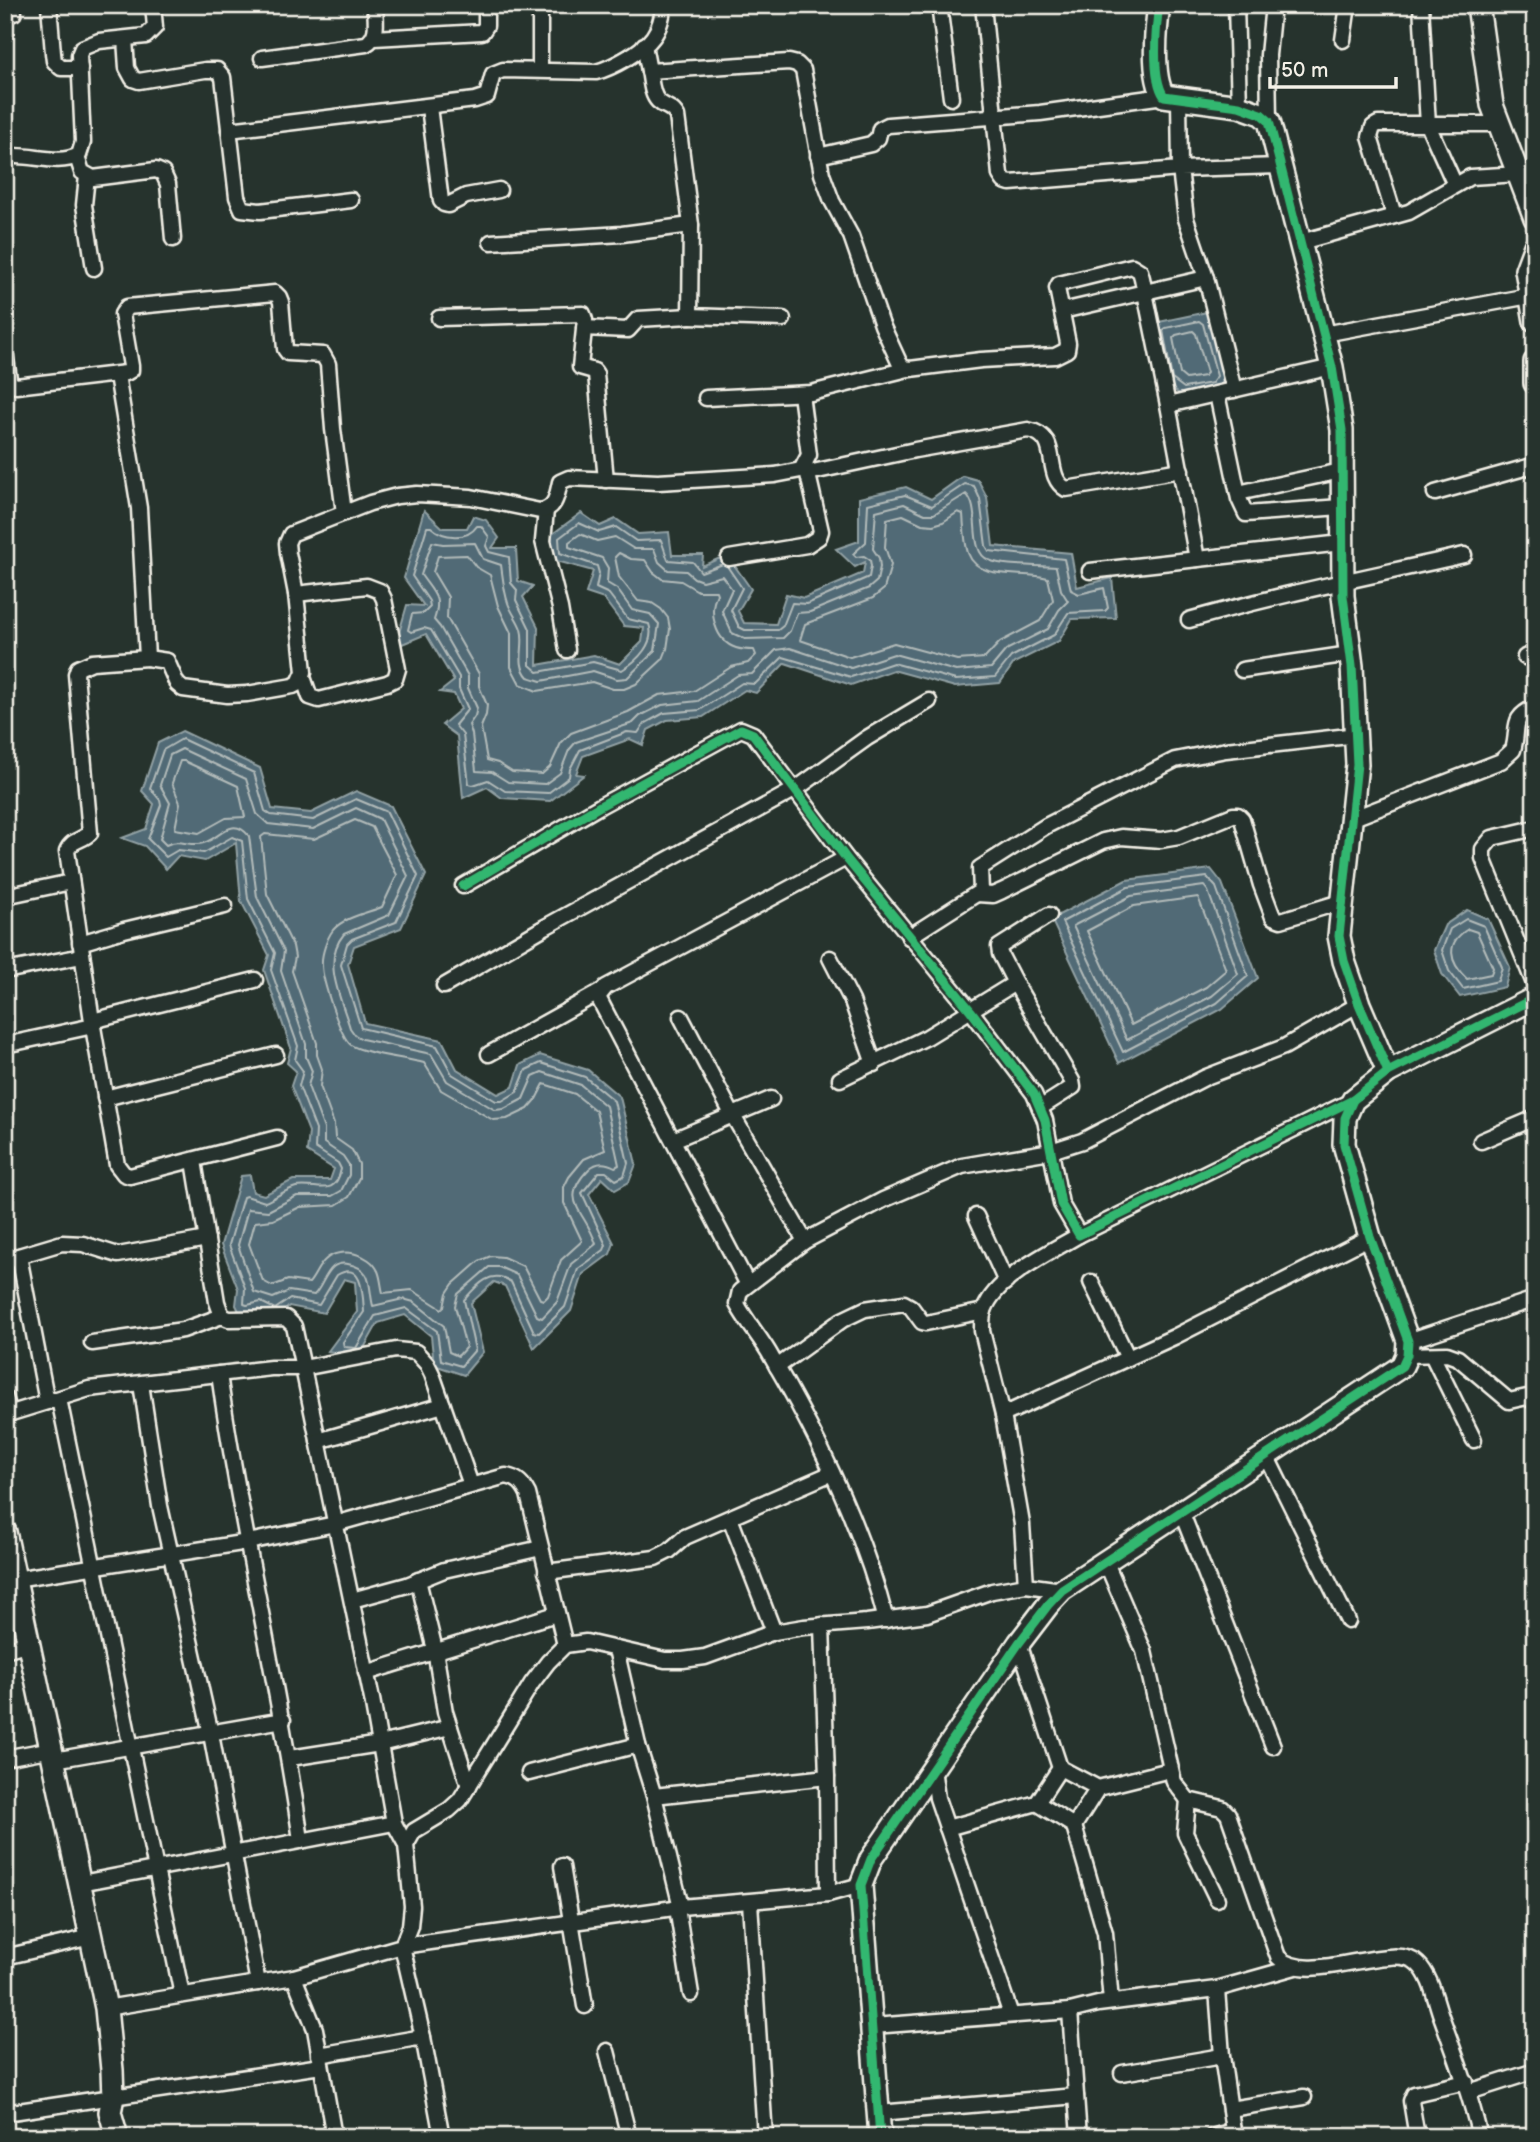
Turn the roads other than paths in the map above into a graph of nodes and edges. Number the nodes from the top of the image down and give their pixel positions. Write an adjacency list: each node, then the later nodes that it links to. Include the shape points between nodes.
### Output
1 (49, 5): 20 (street, via 54,61 61,68)
2 (153, 5): 16 (street, via 152,33)
3 (375, 5): 15 (street)
4 (486, 5): 15 (street, via 482,32)
5 (540, 5): 21 (street)
6 (664, 5): 18 (street, via 659,27)
7 (939, 5): 23 (street)
8 (983, 5): 27 (street)
9 (1159, 5): 24 (street, via 1156,62 1161,92)
10 (1236, 5): 25 (street)
11 (1273, 5): 28 (street)
12 (1348, 5): 17 (street)
13 (1421, 5): 30 (street)
14 (1479, 5): 29 (street, via 1488,82)
15 (374, 38): 19 (street, via 366,44)
16 (125, 39): 20 (street, via 88,44 79,55); 31 (street, via 127,68 133,79 217,70 225,82)
17 (1343, 40)
18 (644, 45): 21 (street, via 606,70); 22 (street)
19 (262, 58)
20 (80, 68): 34 (street, via 83,142)
21 (540, 70): 26 (street, via 498,71 487,96)
22 (649, 71): 32 (street, via 797,64 806,78); 44 (street, via 655,97 677,116)
23 (951, 97)
24 (1171, 97): 25 (street); 27 (street); 36 (street)
25 (1239, 106): 28 (street)
26 (429, 107): 31 (street); 40 (street, via 443,204)
27 (994, 117): 32 (street, via 888,125 871,144); 36 (street, via 1000,175 1010,183)
28 (1269, 121): 35 (street)
29 (1499, 124): 30 (street); 37 (street)
30 (1428, 125): 39 (street); 42 (street, via 1378,124 1370,132)
31 (229, 130): 41 (street, via 242,209)
32 (818, 156): 62 (street, via 827,190 851,236 882,325 899,362)
33 (5, 157): 34 (street)
34 (77, 157): 38 (street)
35 (1281, 166): 36 (street); 47 (street)
36 (1180, 169): 50 (street, via 1186,219)
37 (1527, 172): 39 (street, via 1470,177); 43 (street)
38 (87, 176): 45 (street, via 163,173); 49 (street, via 84,205)
39 (1455, 185): 42 (street, via 1421,207)
40 (499, 190)
41 (351, 200)
42 (1394, 215): 47 (street)
43 (1535, 218)
44 (691, 225): 46 (street); 54 (street)
45 (173, 239)
46 (491, 242)
47 (1301, 242): 58 (street)
48 (1535, 246): 52 (street, via 1526,270)
49 (94, 268)
50 (1206, 278): 51 (street); 65 (street)
51 (1145, 291): 53 (street); 53 (street, via 1140,271 1132,266 1065,281 1057,288); 69 (street)
52 (1532, 306): 58 (street)
53 (1062, 312): 62 (street, via 1068,343 1063,353)
54 (690, 316): 56 (street); 57 (street, via 638,318 622,331)
55 (439, 318): 57 (street, via 580,314 585,317)
56 (783, 319)
57 (584, 328): 74 (street, via 580,367 596,374)
58 (1324, 334): 61 (street)
59 (5, 351): 63 (street, via 9,379 16,386)
60 (1535, 362): 64 (street)
61 (1332, 367): 65 (street); 73 (street, via 1342,430)
62 (908, 369): 66 (street)
63 (117, 375): 79 (street, via 131,370 122,314 127,307 275,293 281,302 285,349 323,355 328,364); 90 (street, via 139,508)
64 (1535, 383)
65 (1234, 390): 67 (street)
66 (801, 394): 68 (street); 71 (street)
67 (1217, 394): 69 (street); 75 (street)
68 (706, 398)
69 (1168, 405): 72 (street)
70 (1535, 465): 76 (street)
71 (807, 469): 72 (street, via 1028,430 1046,439 1056,477 1066,489); 74 (street, via 658,482); 82 (street, via 819,537 807,545)
72 (1181, 470): 83 (street)
73 (1342, 471): 75 (street); 77 (street)
74 (606, 480): 78 (street, via 564,479 554,504)
75 (1238, 493): 77 (street, via 1242,510 1251,515)
76 (1435, 494)
77 (1341, 507): 80 (street)
78 (546, 510): 79 (street, via 417,495 385,499); 88 (street, via 543,541)
79 (344, 513): 86 (street, via 291,534 288,553)
80 (1342, 543): 83 (street); 85 (street)
81 (1464, 555): 85 (street)
82 (729, 558)
83 (1197, 559): 84 (street)
84 (1090, 571)
85 (1343, 583): 87 (street); 89 (street)
86 (296, 594): 92 (street); 92 (street, via 367,586 380,591 398,669 395,679 387,683 319,700 310,697)
87 (1189, 620)
88 (567, 650)
89 (1350, 654): 91 (street); 95 (street)
90 (148, 658): 92 (street, via 167,661 179,687 227,695 281,689); 100 (street, via 92,662 78,668 91,826 90,833 75,840 67,851)
91 (1242, 670)
92 (303, 677)
93 (929, 701): 96 (street)
94 (1535, 707): 97 (street, via 1518,718 1513,750 1501,761)
95 (1357, 735): 97 (street); 102 (street, via 1175,760 1046,825 990,859 980,867 982,887)
96 (796, 789): 99 (street); 101 (street, via 753,734 741,729); 113 (street)
97 (1351, 819): 104 (street)
98 (1535, 828): 115 (street, via 1492,838 1483,849)
99 (846, 858): 107 (street); 114 (street)
100 (71, 882): 103 (street); 108 (street)
101 (463, 886)
102 (977, 894): 104 (street, via 1002,891 1103,841 1179,837 1238,815 1273,916 1281,920); 107 (street)
103 (5, 896)
104 (1341, 902): 116 (street, via 1339,936)
105 (225, 906): 108 (street, via 112,933)
106 (1049, 915): 112 (street, via 999,947)
107 (909, 937): 117 (street)
108 (81, 950): 110 (street); 119 (street)
109 (830, 958): 123 (street, via 852,1001)
110 (5, 971)
111 (256, 980): 119 (street)
112 (1015, 983): 117 (street); 129 (street, via 1072,1081 1073,1087)
113 (444, 986)
114 (600, 992): 121 (street); 133 (street, via 599,1001)
115 (1533, 999): 124 (street)
116 (1359, 1004): 124 (street); 135 (street, via 1284,1047 1206,1077 1091,1137)
117 (971, 1011): 123 (street); 129 (street)
118 (681, 1017): 130 (street)
119 (93, 1023): 120 (street); 126 (street)
120 (5, 1045)
121 (489, 1054)
122 (276, 1055): 126 (street)
123 (874, 1063): 125 (street)
124 (1388, 1072): 128 (street)
125 (840, 1079)
126 (105, 1098): 136 (street, via 117,1165 124,1174)
127 (771, 1099): 130 (street)
128 (1353, 1100): 138 (street); 139 (street, via 1345,1118 1344,1144)
129 (1040, 1108): 135 (street)
130 (732, 1114): 133 (street); 141 (street)
131 (1535, 1118): 134 (street)
132 (277, 1138): 136 (street)
133 (673, 1140): 145 (street)
134 (1481, 1141)
135 (1051, 1151): 138 (street, via 1061,1204); 141 (street, via 962,1166)
136 (194, 1161): 140 (street)
137 (976, 1216): 143 (street)
138 (1079, 1235): 143 (street)
139 (1370, 1237): 150 (street); 152 (street)
140 (207, 1239): 142 (street, via 118,1255 73,1242); 148 (street)
141 (805, 1241): 145 (street)
142 (12, 1258): 158 (street)
143 (1006, 1282): 147 (street)
144 (1091, 1282): 152 (street)
145 (747, 1283): 153 (street, via 737,1304)
146 (1535, 1298): 150 (street)
147 (984, 1311): 153 (street, via 926,1323 904,1303 865,1309); 162 (street, via 982,1331)
148 (222, 1316): 149 (street, via 183,1330); 154 (street, via 286,1318 294,1326)
149 (92, 1343)
150 (1408, 1348): 151 (street); 165 (street, via 1402,1366)
151 (1432, 1355): 159 (street, via 1458,1358 1509,1401 1528,1397); 163 (street)
152 (1128, 1358): 162 (street)
153 (777, 1367): 166 (street)
154 (303, 1368): 155 (street); 160 (street, via 396,1350 416,1352 428,1364); 164 (street)
155 (219, 1374): 156 (street); 172 (street)
156 (141, 1384): 158 (street, via 89,1389); 174 (street)
157 (5, 1396): 161 (street)
158 (53, 1400): 161 (street); 176 (street)
159 (1535, 1403)
160 (443, 1405): 164 (street); 167 (street)
161 (7, 1414)
162 (1003, 1415): 180 (street, via 1022,1524)
163 (1474, 1440)
164 (318, 1441): 170 (street)
165 (1266, 1455): 168 (street); 185 (street)
166 (832, 1473): 169 (street); 184 (street, via 862,1539)
167 (471, 1485): 170 (street); 173 (street, via 506,1476 523,1484)
168 (1181, 1511): 175 (street); 201 (street)
169 (730, 1518): 177 (street, via 685,1537 655,1558); 187 (street)
170 (335, 1524): 172 (street); 182 (street)
171 (5, 1532): 178 (street)
172 (248, 1542): 174 (street); 195 (street)
173 (541, 1548): 177 (street); 179 (street)
174 (172, 1554): 176 (street); 197 (street)
175 (1105, 1560): 181 (street); 207 (street, via 1143,1651)
176 (93, 1568): 178 (street); 199 (street)
177 (547, 1572): 183 (street)
178 (15, 1580): 188 (street)
179 (418, 1580): 182 (street); 193 (street)
180 (1026, 1585): 181 (street); 184 (street, via 992,1591 927,1614)
181 (1062, 1590): 189 (street)
182 (352, 1600): 194 (street)
183 (556, 1614): 190 (street); 193 (street)
184 (886, 1620): 186 (street)
185 (1348, 1621)
186 (822, 1625): 187 (street); 209 (street)
187 (774, 1632): 191 (street, via 705,1657 683,1660)
188 (29, 1643): 192 (street); 202 (street)
189 (1019, 1643): 205 (street); 206 (street)
190 (565, 1645): 191 (street, via 586,1642); 210 (street, via 519,1703)
191 (617, 1648): 200 (street)
192 (5, 1650)
193 (435, 1650): 194 (street); 196 (street)
194 (366, 1673): 198 (street)
195 (283, 1720): 197 (street); 204 (street)
196 (450, 1727): 198 (street); 210 (street)
197 (211, 1734): 199 (street); 220 (street)
198 (380, 1744): 204 (street); 215 (street)
199 (131, 1745): 202 (street); 222 (street)
200 (638, 1745): 208 (street); 212 (street)
201 (1273, 1746)
202 (53, 1755): 203 (street); 223 (street)
203 (5, 1758)
204 (290, 1758): 218 (street)
205 (933, 1768): 217 (street); 224 (street, via 871,1859)
206 (1060, 1768): 211 (street); 214 (street)
207 (1170, 1770): 211 (street); 213 (street)
208 (529, 1773)
209 (827, 1777): 212 (street); 225 (street)
210 (470, 1786): 219 (street, via 449,1810 414,1831)
211 (1098, 1788): 216 (street)
212 (654, 1796): 228 (street)
213 (1188, 1800): 226 (street, via 1185,1833); 233 (street, via 1222,1808 1227,1814 1274,1949 1283,1962)
214 (1037, 1803): 216 (street); 217 (street)
215 (394, 1823): 218 (street); 219 (street)
216 (1074, 1826): 239 (street, via 1105,1933)
217 (947, 1829): 243 (street)
218 (302, 1840): 220 (street)
219 (406, 1845): 231 (street, via 412,1906)
220 (234, 1852): 222 (street); 235 (street)
221 (562, 1866): 229 (street)
222 (157, 1867): 223 (street); 238 (street)
223 (80, 1883): 230 (street)
224 (861, 1885): 225 (street); 244 (street)
225 (828, 1894): 227 (street)
226 (1217, 1899)
227 (750, 1902): 228 (street); 263 (street)
228 (679, 1907): 229 (street); 237 (street)
229 (570, 1922): 231 (street); 240 (street)
230 (91, 1937): 232 (street); 241 (street)
231 (402, 1946): 234 (street); 245 (street)
232 (5, 1956)
233 (1295, 1967): 236 (street); 251 (street, via 1399,1957 1417,1963 1434,1994)
234 (293, 1977): 235 (street); 248 (street, via 315,2029)
235 (258, 1983): 238 (street)
236 (1217, 1989): 239 (street); 247 (street)
237 (691, 1994)
238 (182, 1995): 241 (street)
239 (1111, 2002): 242 (street)
240 (585, 2006)
241 (106, 2008): 252 (street)
242 (1070, 2011): 243 (street); 253 (street)
243 (1012, 2015): 244 (street)
244 (873, 2026): 257 (street)
245 (423, 2038): 248 (street); 261 (street)
246 (607, 2051): 262 (street)
247 (1223, 2056): 250 (street); 255 (street)
248 (320, 2060): 252 (street); 260 (street)
249 (1535, 2071): 251 (street)
250 (1122, 2073)
251 (1467, 2087): 267 (street, via 1414,2094); 268 (street)
252 (113, 2096): 256 (street); 259 (street, via 110,2112)
253 (1076, 2096): 257 (street); 265 (street)
254 (1304, 2097): 255 (street)
255 (1230, 2109): 258 (street)
256 (5, 2113)
257 (879, 2113): 264 (street)
258 (1233, 2134): 266 (street)
259 (117, 2137)
260 (334, 2137)
261 (442, 2137)
262 (629, 2137)
263 (765, 2137)
264 (880, 2137)
265 (1079, 2137)
266 (1212, 2137)
267 (1417, 2137)
268 (1480, 2137)

